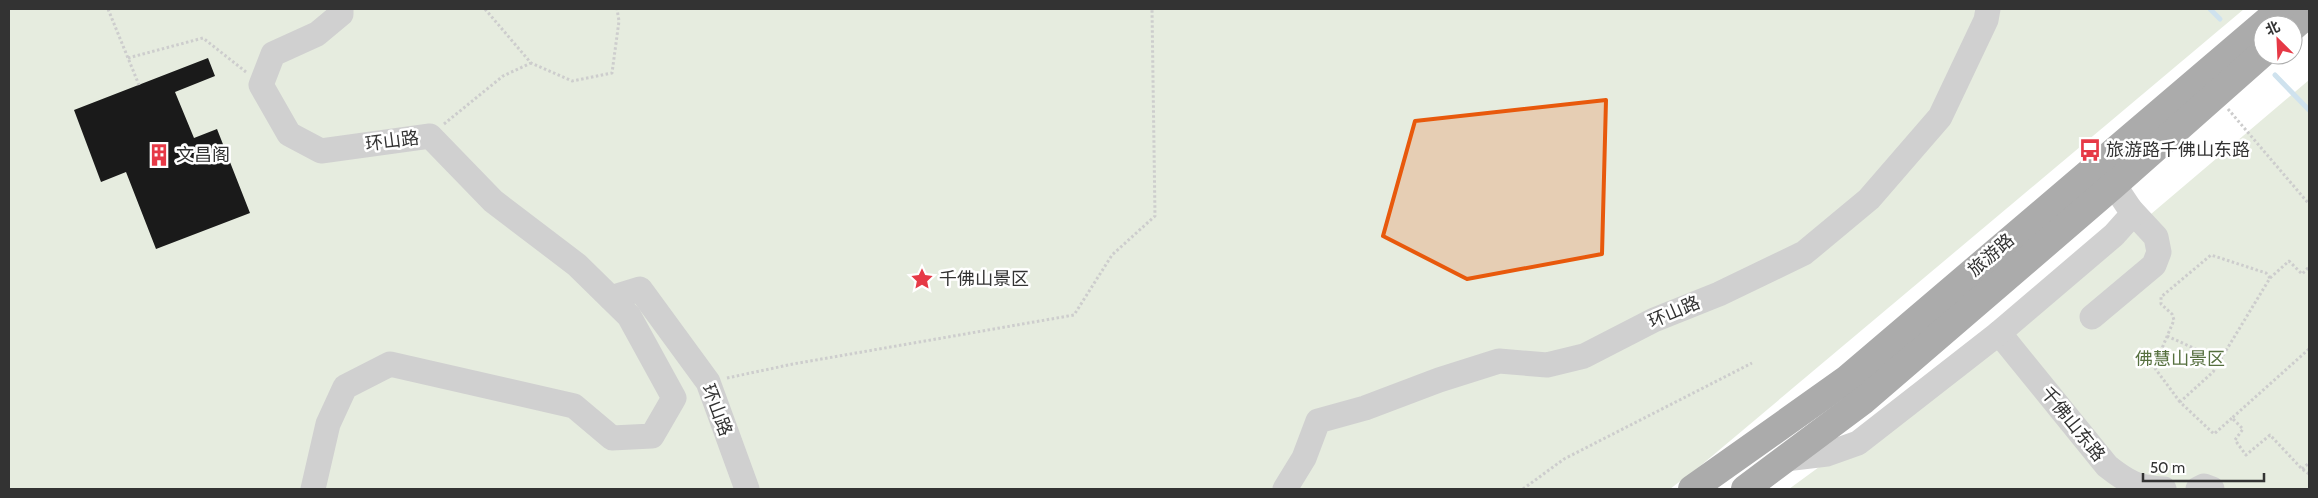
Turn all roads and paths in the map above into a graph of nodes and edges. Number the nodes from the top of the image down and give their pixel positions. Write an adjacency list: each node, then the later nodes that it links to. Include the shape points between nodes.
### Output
1 (108, 9): 8 (path)
2 (341, 9): 12 (lane, via 341,14 317,34 273,54)
3 (485, 9): 10 (path)
4 (616, 9): 10 (path, via 619,21 612,73 572,81)
5 (1152, 9): 27 (path, via 1155,216 1112,255 1074,315)
6 (1988, 9): 39 (lane, 环山路, via 1986,20 1940,117 1869,198 1804,253 1654,320 1584,356 1547,365 1499,360 1365,408 1318,421 1304,458)
7 (2298, 14): 41 (main road, 旅游路, via 1847,379)
8 (128, 58): 11 (path); 12 (path, via 203,38)
9 (2253, 62): 13 (main road, 旅游路)
10 (531, 63): 14 (path, via 503,76)
11 (139, 85)
12 (261, 85): 14 (lane, 环山路, via 289,134 321,151)
13 (2216, 95): 15 (main road, 旅游路); 16 (path)
14 (430, 136): 20 (lane, 环山路, via 493,201 577,265)
15 (2114, 186): 17 (lane); 32 (main road, 旅游路, via 1864,400)
16 (2309, 204)
17 (2130, 209): 21 (lane, via 2156,237 2159,252 2154,265); 22 (lane, via 2131,216 2114,235)
18 (2309, 268): 19 (path, via 2302,274 2289,261)
19 (2270, 278): 23 (path, via 2266,273 2211,255 2161,296 2161,304 2174,320); 25 (path)
20 (611, 298): 27 (lane, 环山路, via 640,289); 30 (lane, 环山路, via 629,316 674,398 652,436 612,438 574,406 390,364 345,387)
21 (2092, 317)
22 (2005, 327): 31 (lane); 32 (lane, via 1858,443 1827,454); 43 (lane, 千佛山东路, via 2107,466 2125,481)
23 (2167, 336): 25 (path); 28 (path, via 2154,367)
24 (2309, 349): 29 (path)
25 (2220, 360): 28 (path, via 2213,372)
26 (1752, 363): 40 (path, via 1564,459)
27 (708, 382): 38 (lane, 环山路)
28 (2180, 402): 29 (path, via 2214,434)
29 (2232, 418): 34 (path, via 2243,430 2235,440 2246,455 2270,435)
30 (328, 424): 36 (lane); 37 (lane, via 338,452)
31 (2100, 432)
32 (1785, 459): 42 (main road, 旅游路)
33 (2309, 463): 34 (path)
34 (2302, 469): 35 (path)
35 (2309, 474)
36 (313, 489)
37 (332, 489)
38 (747, 489)
39 (1284, 489)
40 (1523, 489)
41 (1692, 489)
42 (1746, 489)
43 (2164, 489)
44 (2198, 489): 45 (lane, via 2204,486)
45 (2212, 489)

